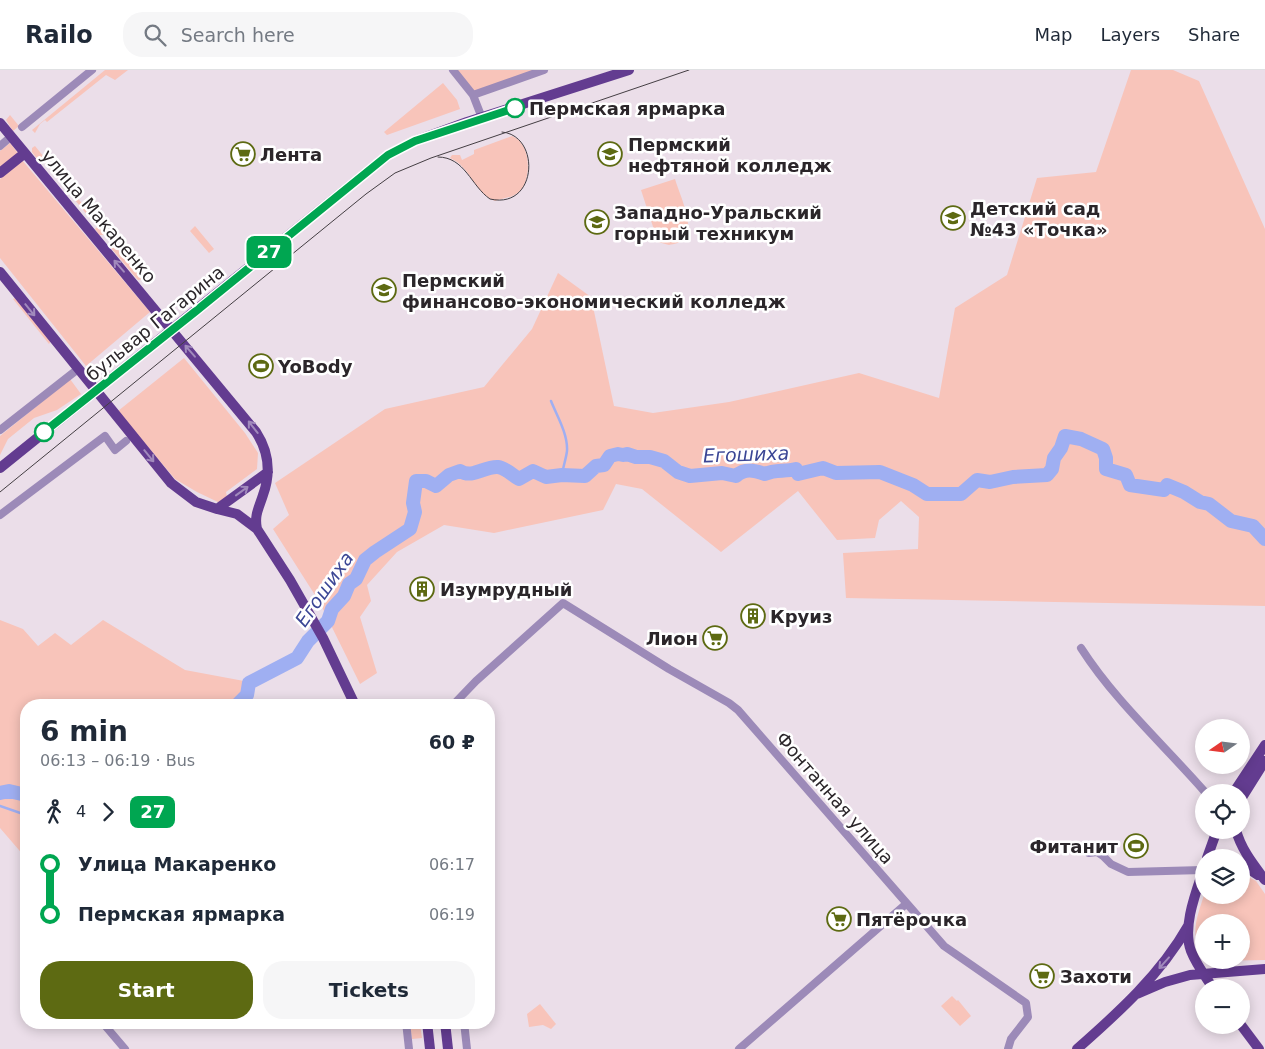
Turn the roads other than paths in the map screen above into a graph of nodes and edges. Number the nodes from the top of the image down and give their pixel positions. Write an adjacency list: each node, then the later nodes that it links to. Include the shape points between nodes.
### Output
1 (92, 70): 8 (street)
2 (453, 70): 5 (street)
3 (544, 70): 5 (street)
4 (629, 70): 6 (main road, бульвар Гагарина)
5 (473, 95): 6 (street)
6 (482, 118): 14 (main road, бульвар Гагарина, via 415,141 388,155)
7 (0, 123): 11 (main road, улица Макаренко)
8 (22, 127)
9 (7, 140): 10 (street)
10 (0, 146)
11 (25, 153): 12 (main road); 14 (main road, улица Макаренко, one-way to 11)
12 (0, 173)
13 (0, 272): 15 (main road, one-way to 15)
14 (173, 330): 16 (main road, бульвар Гагарина); 20 (main road, улица Макаренко, one-way to 14, via 267,456 256,432)
15 (78, 369): 16 (main road); 17 (street, бульвар Гагарина)
16 (96, 391): 19 (main road, бульвар Гагарина); 21 (main road, one-way to 21, via 171,483 196,502)
17 (0, 430)
18 (126, 441): 22 (street, via 115,450 105,436)
19 (0, 468)
20 (268, 472): 21 (main road, one-way to 20); 23 (main road, via 267,484 256,511)
21 (217, 510): 23 (main road, via 237,514)
22 (0, 515)
23 (257, 529): 25 (main road, via 323,638)
24 (1081, 648): 29 (street, via 1124,703)
25 (351, 699)
26 (459, 699): 38 (street, Фонтанная улица, via 563,602 738,710)
27 (1265, 745): 30 (main road)
28 (1265, 762): 31 (main road)
29 (1198, 784)
30 (1239, 784)
31 (1250, 785)
32 (1089, 853): 34 (street, via 1097,852 1128,872)
33 (1250, 860): 36 (main road)
34 (1195, 869)
35 (1250, 869): 36 (main road)
36 (1265, 880)
37 (1195, 903): 39 (main road)
38 (906, 904): 55 (street); 56 (street, Фонтанная улица, via 944,946 1026,1003 1028,1017 1011,1039)
39 (1188, 926): 41 (main road, via 1191,951); 43 (main road, one-way to 43, via 1170,956)
40 (1265, 969): 41 (main road)
41 (1204, 974): 42 (main road); 43 (main road, via 1165,982)
42 (1208, 979)
43 (1134, 995): 57 (main road)
44 (108, 1029): 50 (street)
45 (407, 1029): 51 (street)
46 (428, 1029): 52 (main road)
47 (446, 1029): 53 (main road)
48 (465, 1029): 54 (street)
49 (1248, 1034): 58 (main road)
50 (125, 1049)
51 (409, 1049)
52 (430, 1049)
53 (448, 1049)
54 (467, 1049)
55 (740, 1049)
56 (1008, 1049)
57 (1077, 1049)
58 (1259, 1049)

